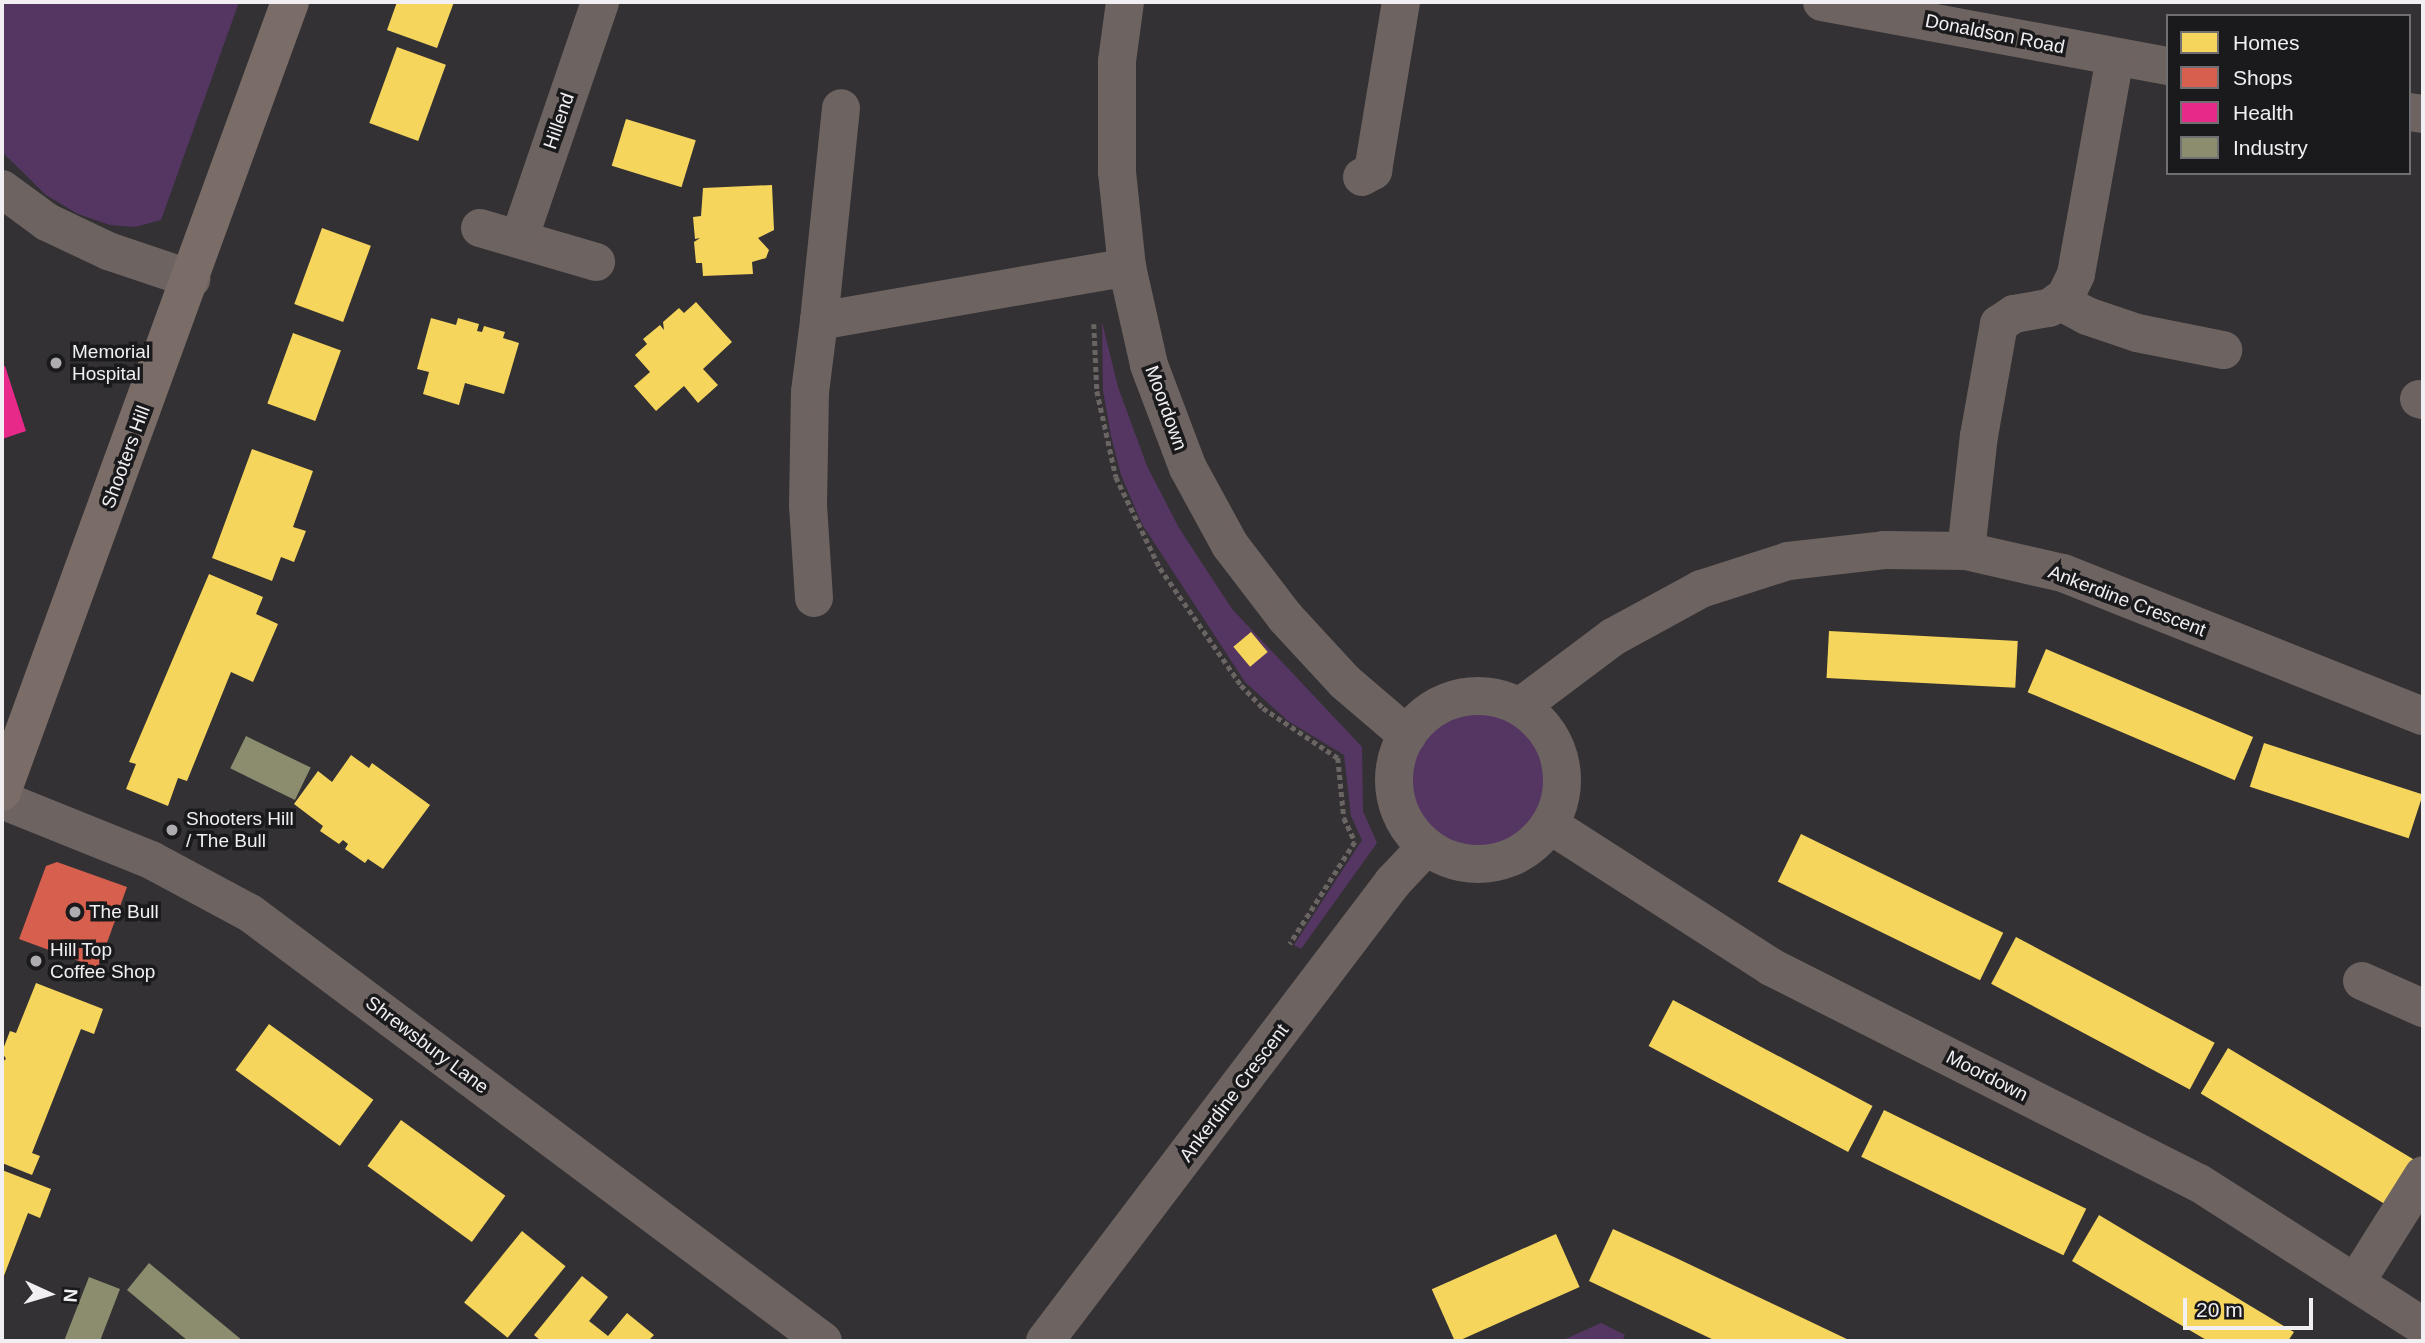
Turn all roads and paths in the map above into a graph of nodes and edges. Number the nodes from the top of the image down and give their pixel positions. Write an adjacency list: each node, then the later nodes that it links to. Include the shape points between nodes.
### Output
1 (290, 2): 14 (main road, Shooters Hill)
2 (600, 2): 12 (street, Hillend)
3 (1125, 2): 15 (street, Moordown, via 1117,61 1117,172)
4 (1401, 2): 9 (street, via 1373,171)
5 (1822, 2): 6 (street, Donaldson Road)
6 (2115, 57): 7 (street, Donaldson Road); 16 (street, via 2076,274)
7 (2166, 66)
8 (841, 108): 17 (street)
9 (1362, 177)
10 (2, 189): 14 (street, via 47,222 108,251)
11 (480, 228): 12 (street)
12 (519, 239): 13 (street)
13 (596, 262)
14 (191, 279): 24 (main road, Shooters Hill)
15 (1131, 285): 17 (street); 23 (street, Moordown, via 1149,365 1188,467 1230,545 1284,617 1345,682); 29 (path, via 1094,313 1097,391 1107,439 1137,528 1241,685 1271,714 1338,758 1344,818 1355,842 1283,954)
16 (2059, 301): 18 (street, via 2087,316 2137,332); 19 (street, via 2049,308 2014,314 1999,324 1979,436)
17 (818, 321): 20 (street, via 810,392 808,493)
18 (2223, 350)
19 (1966, 551): 21 (street, Ankerdine Crescent, via 1884,550 1788,562 1702,589 1613,637); 22 (street, Ankerdine Crescent, via 2063,573)
20 (814, 598)
21 (1521, 706): 23 (street, via 1471,695 1423,715); 26 (street, via 1541,723 1556,747 1563,773 1561,800)
22 (2423, 716)
23 (1407, 735): 27 (street, via 1396,757 1393,782 1408,828)
24 (2, 792)
25 (2, 800): 34 (street, Shrewsbury Lane, via 151,860 250,913)
26 (1550, 825): 27 (street, via 1535,844 1492,864 1469,865); 32 (street, Moordown, via 1771,967 2199,1183)
27 (1426, 847): 29 (street, Ankerdine Crescent)
28 (2362, 981): 30 (street)
29 (1318, 983): 35 (street, Ankerdine Crescent)
30 (2423, 1008)
31 (2423, 1175): 32 (street)
32 (2356, 1282): 33 (street, Moordown)
33 (2423, 1326)
34 (823, 1341)
35 (1045, 1341)

